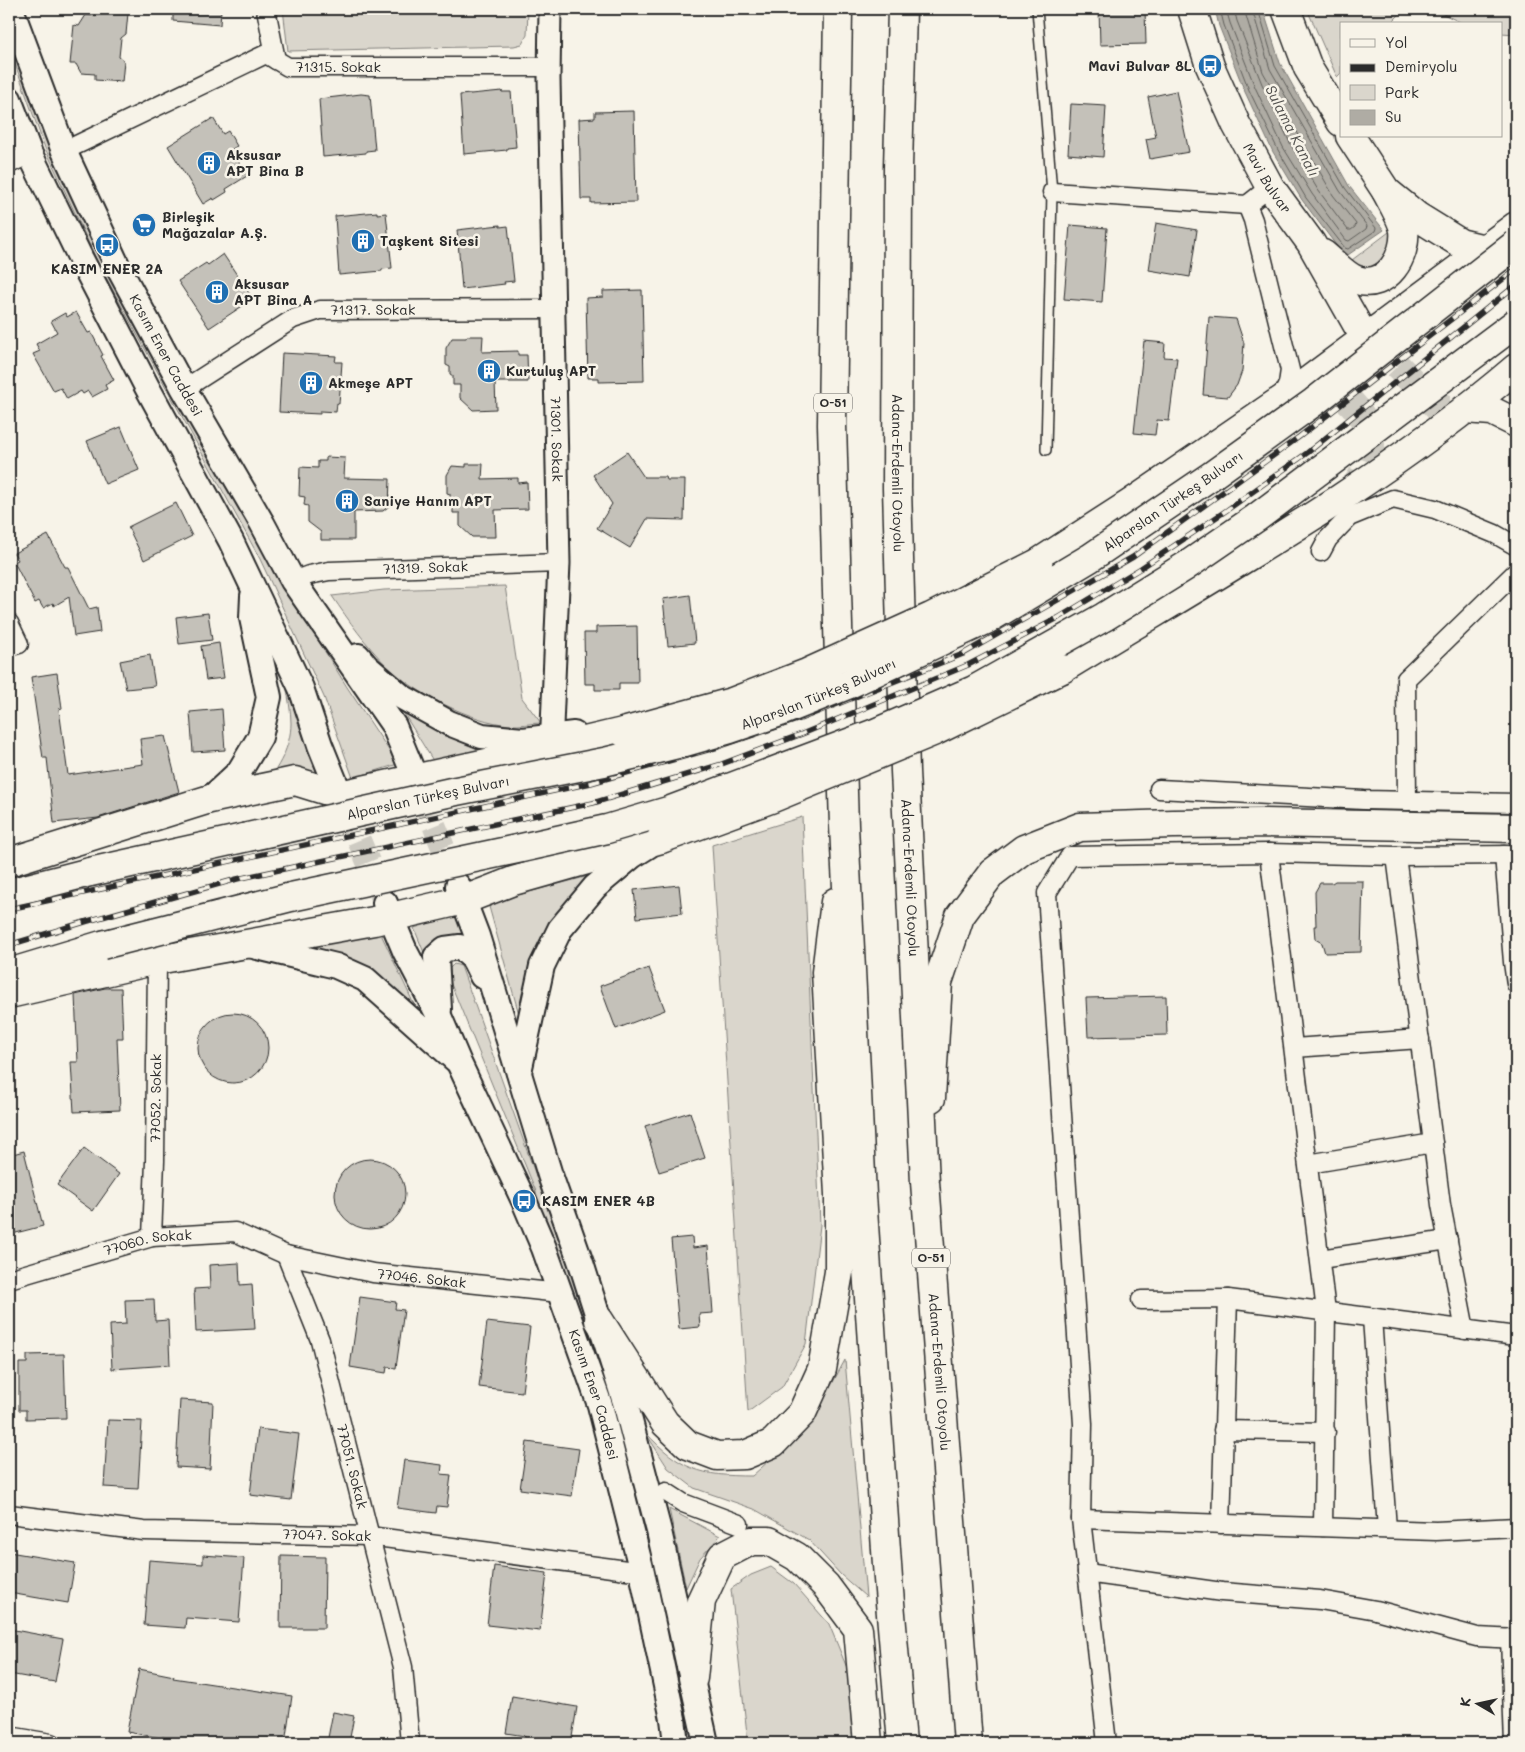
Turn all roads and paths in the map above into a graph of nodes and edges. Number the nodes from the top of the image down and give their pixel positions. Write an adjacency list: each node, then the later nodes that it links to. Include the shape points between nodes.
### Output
1 (11, 9): 14 (main road, Kasım Ener Caddesi)
2 (266, 9): 9 (street)
3 (550, 9): 10 (street, 71301. Sokak)
4 (838, 9): 49 (main road, O-51, via 832,425)
5 (902, 9): 72 (main road, Adana-Erdemli Otoyolu / O-51, via 897,488 905,771)
6 (1037, 9): 19 (lane)
7 (1192, 9): 17 (main road, Mavi Bulvar, via 1210,66)
8 (1286, 9): 12 (main road, via 1308,68)
9 (276, 60): 10 (street, 71315. Sokak, via 288,67); 14 (street, 71315. Sokak, via 266,54)
10 (550, 67): 25 (street, 71301. Sokak)
11 (9, 99): 15 (main road)
12 (1340, 120)
13 (1351, 138): 18 (main road)
14 (64, 151): 29 (main road, Kasım Ener Caddesi, via 117,265)
15 (30, 154): 16 (street); 39 (main road, via 143,379)
16 (9, 164)
17 (1270, 187): 20 (street); 22 (main road, Mavi Bulvar)
18 (1386, 191): 22 (main road, via 1404,228 1402,250 1396,266 1385,276 1373,281 1356,280); 24 (main road, via 1418,217 1460,243)
19 (1052, 192): 20 (street); 33 (lane)
20 (1247, 204): 30 (street, via 1290,370)
21 (1516, 226): 24 (main road, Alparslan Türkeş Bulvarı)
22 (1311, 243): 27 (main road, Mavi Bulvar, via 1358,326)
23 (1516, 244): 56 (main road, Alparslan Türkeş Bulvarı, bridge, via 1314,402 1090,558 988,619 848,685 780,712 678,744)
24 (1485, 249): 27 (main road, Alparslan Türkeş Bulvarı)
25 (555, 309): 29 (street, 71317. Sokak, via 320,310 293,319); 36 (street, 71301. Sokak)
26 (1516, 323): 61 (main road, bridge, via 1194,561 1104,617 974,690 866,737 668,811 607,828 291,897 102,945)
27 (1368, 336): 30 (main road, Alparslan Türkeş Bulvarı)
28 (1516, 368): 31 (main road)
29 (184, 388): 38 (main road, Kasım Ener Caddesi)
30 (1281, 399): 42 (main road, Alparslan Türkeş Bulvarı, bridge, via 1038,563 931,617 807,673 732,702 623,732)
31 (1466, 409): 32 (main road, via 1492,411); 51 (main road, bridge, via 1352,492 1062,669 935,731 773,798)
32 (1516, 423)
33 (1046, 450)
34 (1516, 546): 35 (street, via 1435,509 1392,499 1349,516)
35 (1321, 552)
36 (559, 563): 38 (street, 71319. Sokak, via 329,571); 42 (street, 71301. Sokak)
37 (1516, 572): 47 (street, via 1406,678)
38 (293, 582): 42 (main road, via 367,667 402,697 482,736); 43 (main road, via 394,726)
39 (254, 589): 45 (main road, via 252,618 269,697 260,737 238,772); 46 (main road, via 301,688)
40 (9, 623): 41 (street)
41 (14, 645)
42 (552, 742): 43 (main road, Alparslan Türkeş Bulvarı)
43 (418, 785): 46 (main road, Alparslan Türkeş Bulvarı)
44 (1159, 789): 47 (street)
45 (210, 799): 46 (main road, Alparslan Türkeş Bulvarı, via 295,781); 55 (main road, Alparslan Türkeş Bulvarı)
46 (342, 801)
47 (1407, 801): 48 (street)
48 (1516, 803)
49 (844, 826): 83 (main road, via 826,972 839,1194 840,1272 822,1369 802,1413 773,1442 745,1455 717,1456 688,1445 664,1423); 108 (main road, O-51, via 862,1195)
50 (1516, 828): 72 (main road, via 1266,823 1080,827 1024,849 992,873 960,916 938,982)
51 (661, 839): 57 (main road, via 513,882); 69 (main road, via 632,856 595,887 560,930 542,966)
52 (1270, 852): 54 (street); 67 (street); 90 (street, via 1070,856 1047,893 1083,1424)
53 (1510, 855): 54 (street); 62 (street)
54 (1396, 856): 66 (street)
55 (9, 862)
56 (9, 892)
57 (461, 893): 58 (main road); 64 (main road)
58 (388, 910): 59 (main road); 65 (main road, Kasım Ener Caddesi)
59 (245, 944): 60 (main road); 68 (main road, via 336,966 365,979)
60 (157, 960): 63 (main road); 73 (street, 77052. Sokak)
61 (9, 973)
62 (1516, 984)
63 (9, 994)
64 (501, 1014): 65 (main road, via 473,958 460,947 445,949 436,957); 69 (main road, Kasım Ener Caddesi)
65 (439, 1016): 68 (main road, Kasım Ener Caddesi)
66 (1420, 1039): 67 (street); 70 (street)
67 (1294, 1048): 71 (street)
68 (459, 1063): 78 (main road, Kasım Ener Caddesi, via 521,1194)
69 (519, 1074): 83 (main road, Kasım Ener Caddesi)
70 (1433, 1143): 71 (street); 74 (street)
71 (1308, 1164): 76 (street)
72 (925, 1182): 109 (main road, Adana-Erdemli Otoyolu / O-51)
73 (152, 1237): 75 (street, 77060. Sokak, via 236,1232); 77 (street, 77060. Sokak)
74 (1448, 1240): 76 (street); 84 (street)
75 (286, 1255): 78 (street, 77046. Sokak, via 374,1273); 96 (street, 77051. Sokak, via 320,1340)
76 (1320, 1259): 81 (street)
77 (9, 1278)
78 (560, 1293): 97 (main road, Kasım Ener Caddesi, via 600,1405)
79 (1228, 1299): 80 (street); 81 (street); 86 (street)
80 (1141, 1300)
81 (1326, 1311): 82 (street); 87 (street)
82 (1372, 1318): 84 (street); 95 (street)
83 (599, 1320): 100 (main road, Kasım Ener Caddesi, via 645,1476)
84 (1466, 1330): 85 (street)
85 (1516, 1336)
86 (1223, 1430): 87 (street); 92 (street)
87 (1326, 1432): 93 (street)
88 (666, 1492): 91 (street)
89 (9, 1514): 96 (street, 77047. Sokak, via 144,1531)
90 (1081, 1519): 92 (street); 98 (street)
91 (739, 1524)
92 (1220, 1524): 93 (street)
93 (1323, 1527): 95 (street)
94 (1516, 1527): 95 (street, via 1436,1531)
95 (1387, 1529)
96 (369, 1536): 97 (street, 77047. Sokak); 104 (street, 77051. Sokak, via 403,1667)
97 (642, 1572): 105 (main road, Kasım Ener Caddesi)
98 (1087, 1573): 99 (street, via 1222,1592 1320,1600 1376,1610 1477,1637); 110 (street)
99 (1513, 1639): 111 (street)
100 (692, 1678): 106 (main road, Kasım Ener Caddesi); 107 (main road, via 701,1601 722,1556 751,1541 768,1541 797,1557 826,1586 858,1629)
101 (9, 1736): 102 (street)
102 (26, 1741): 103 (street)
103 (51, 1743)
104 (410, 1743)
105 (676, 1743)
106 (706, 1743)
107 (868, 1743)
108 (902, 1743)
109 (968, 1743)
110 (1106, 1743)
111 (1514, 1743)

